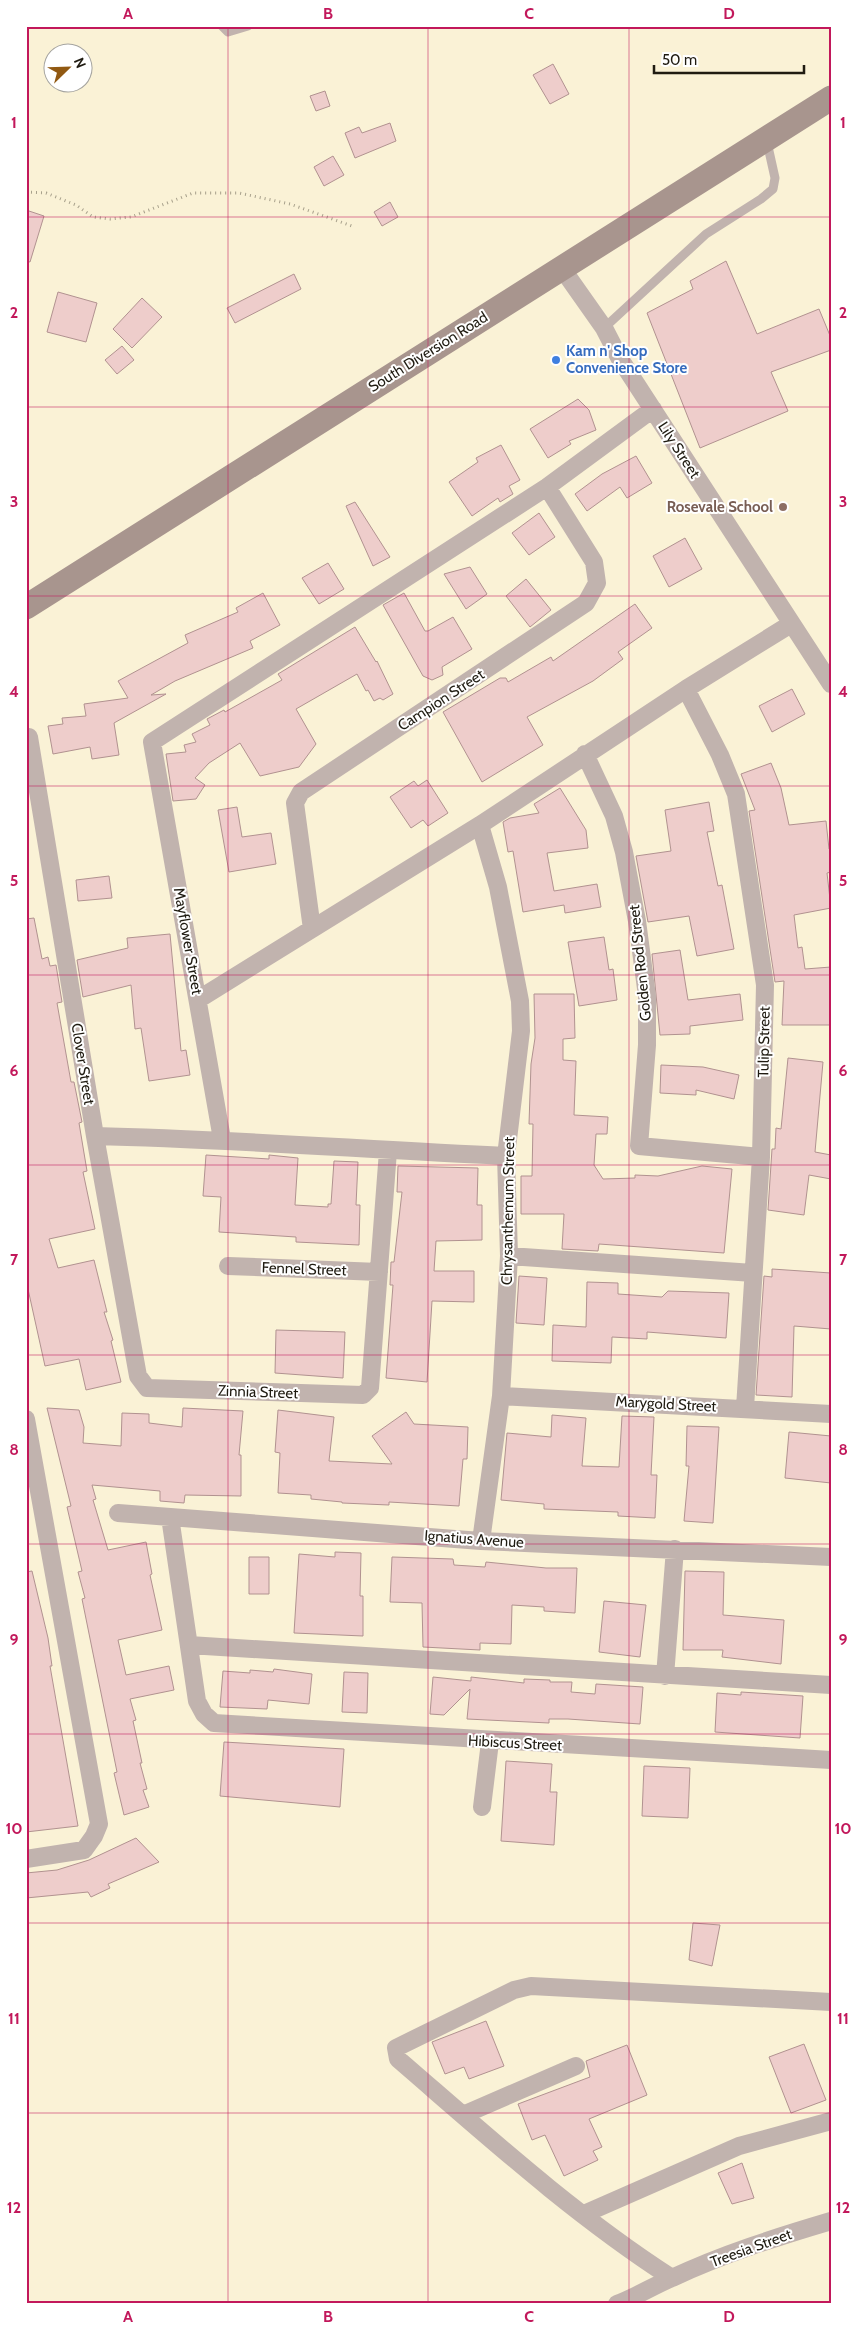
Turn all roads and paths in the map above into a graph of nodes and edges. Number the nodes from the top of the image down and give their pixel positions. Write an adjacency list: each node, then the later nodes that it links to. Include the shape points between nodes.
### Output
1 (222, 26): 2 (lane, via 228,32)
2 (248, 26)
3 (831, 98): 4 (main road, South Diversion Road)
4 (766, 139): 7 (main road, South Diversion Road); 8 (lane, via 775,178 773,189 706,234)
5 (26, 192): 6 (path, via 46,193 93,216 110,219 131,217 193,193 239,193 290,204)
6 (352, 226)
7 (561, 267): 8 (street, Lily Street); 11 (main road, South Diversion Road)
8 (604, 328): 9 (street, Lily Street)
9 (653, 409): 10 (street); 12 (street, Lily Street)
10 (547, 487): 18 (street, Campion Street, via 594,562 597,583 586,603 301,792 295,803); 19 (street, Mayflower Street, via 152,742)
11 (26, 607)
12 (791, 624): 13 (street, Lily Street); 14 (street)
13 (831, 684)
14 (686, 689): 16 (street); 24 (street, Tulip Street, via 736,794 765,985)
15 (28, 737): 20 (street, Clover Street)
16 (585, 754): 17 (street); 24 (street, Golden Rod Street, via 614,816 637,921 647,996 647,1045 639,1146)
17 (480, 825): 18 (street); 23 (street, Chrysanthemum Street, via 498,887 520,1001 521,1031)
18 (312, 929): 19 (street)
19 (199, 999): 21 (street, Mayflower Street)
20 (95, 1136): 21 (street); 29 (street, Clover Street, via 138,1376)
21 (222, 1139): 22 (street)
22 (388, 1151): 23 (street); 27 (street)
23 (506, 1156): 25 (street, Chrysanthemum Street)
24 (761, 1157): 28 (street, Tulip Street)
25 (508, 1256): 28 (street); 30 (street, Chrysanthemum Street)
26 (228, 1266): 27 (street, Fennel Street)
27 (379, 1272): 29 (street, Zinnia Street, via 370,1388 363,1395)
28 (753, 1273): 31 (street, Tulip Street)
29 (147, 1388)
30 (501, 1396): 31 (street, Marygold Street); 36 (street, Chrysanthemum Street)
31 (745, 1408): 32 (street, Marygold Street)
32 (831, 1414)
33 (26, 1419): 45 (street, via 99,1824 84,1850)
34 (118, 1513): 35 (street, Ignatius Avenue)
35 (170, 1517): 36 (street, Ignatius Avenue); 39 (street)
36 (481, 1541): 37 (street, Ignatius Avenue)
37 (675, 1549): 38 (street, Ignatius Avenue); 40 (street)
38 (831, 1557)
39 (189, 1645): 40 (street); 42 (street, Hibiscus Street, via 197,1701 214,1723)
40 (665, 1676): 41 (street)
41 (831, 1685)
42 (490, 1742): 43 (street, Hibiscus Street); 44 (street)
43 (831, 1760)
44 (482, 1807)
45 (26, 1858)
46 (831, 2002): 48 (street, via 552,1986 514,1990 396,2048 398,2060)
47 (576, 2066): 48 (street)
48 (463, 2115): 50 (street)
49 (831, 2121): 50 (street, via 739,2146)
50 (584, 2214): 52 (street)
51 (831, 2221): 52 (street, Treesia Street, via 766,2241)
52 (672, 2278): 53 (street, Treesia Street)
53 (640, 2300): 54 (street, Treesia Street)
54 (617, 2304)

